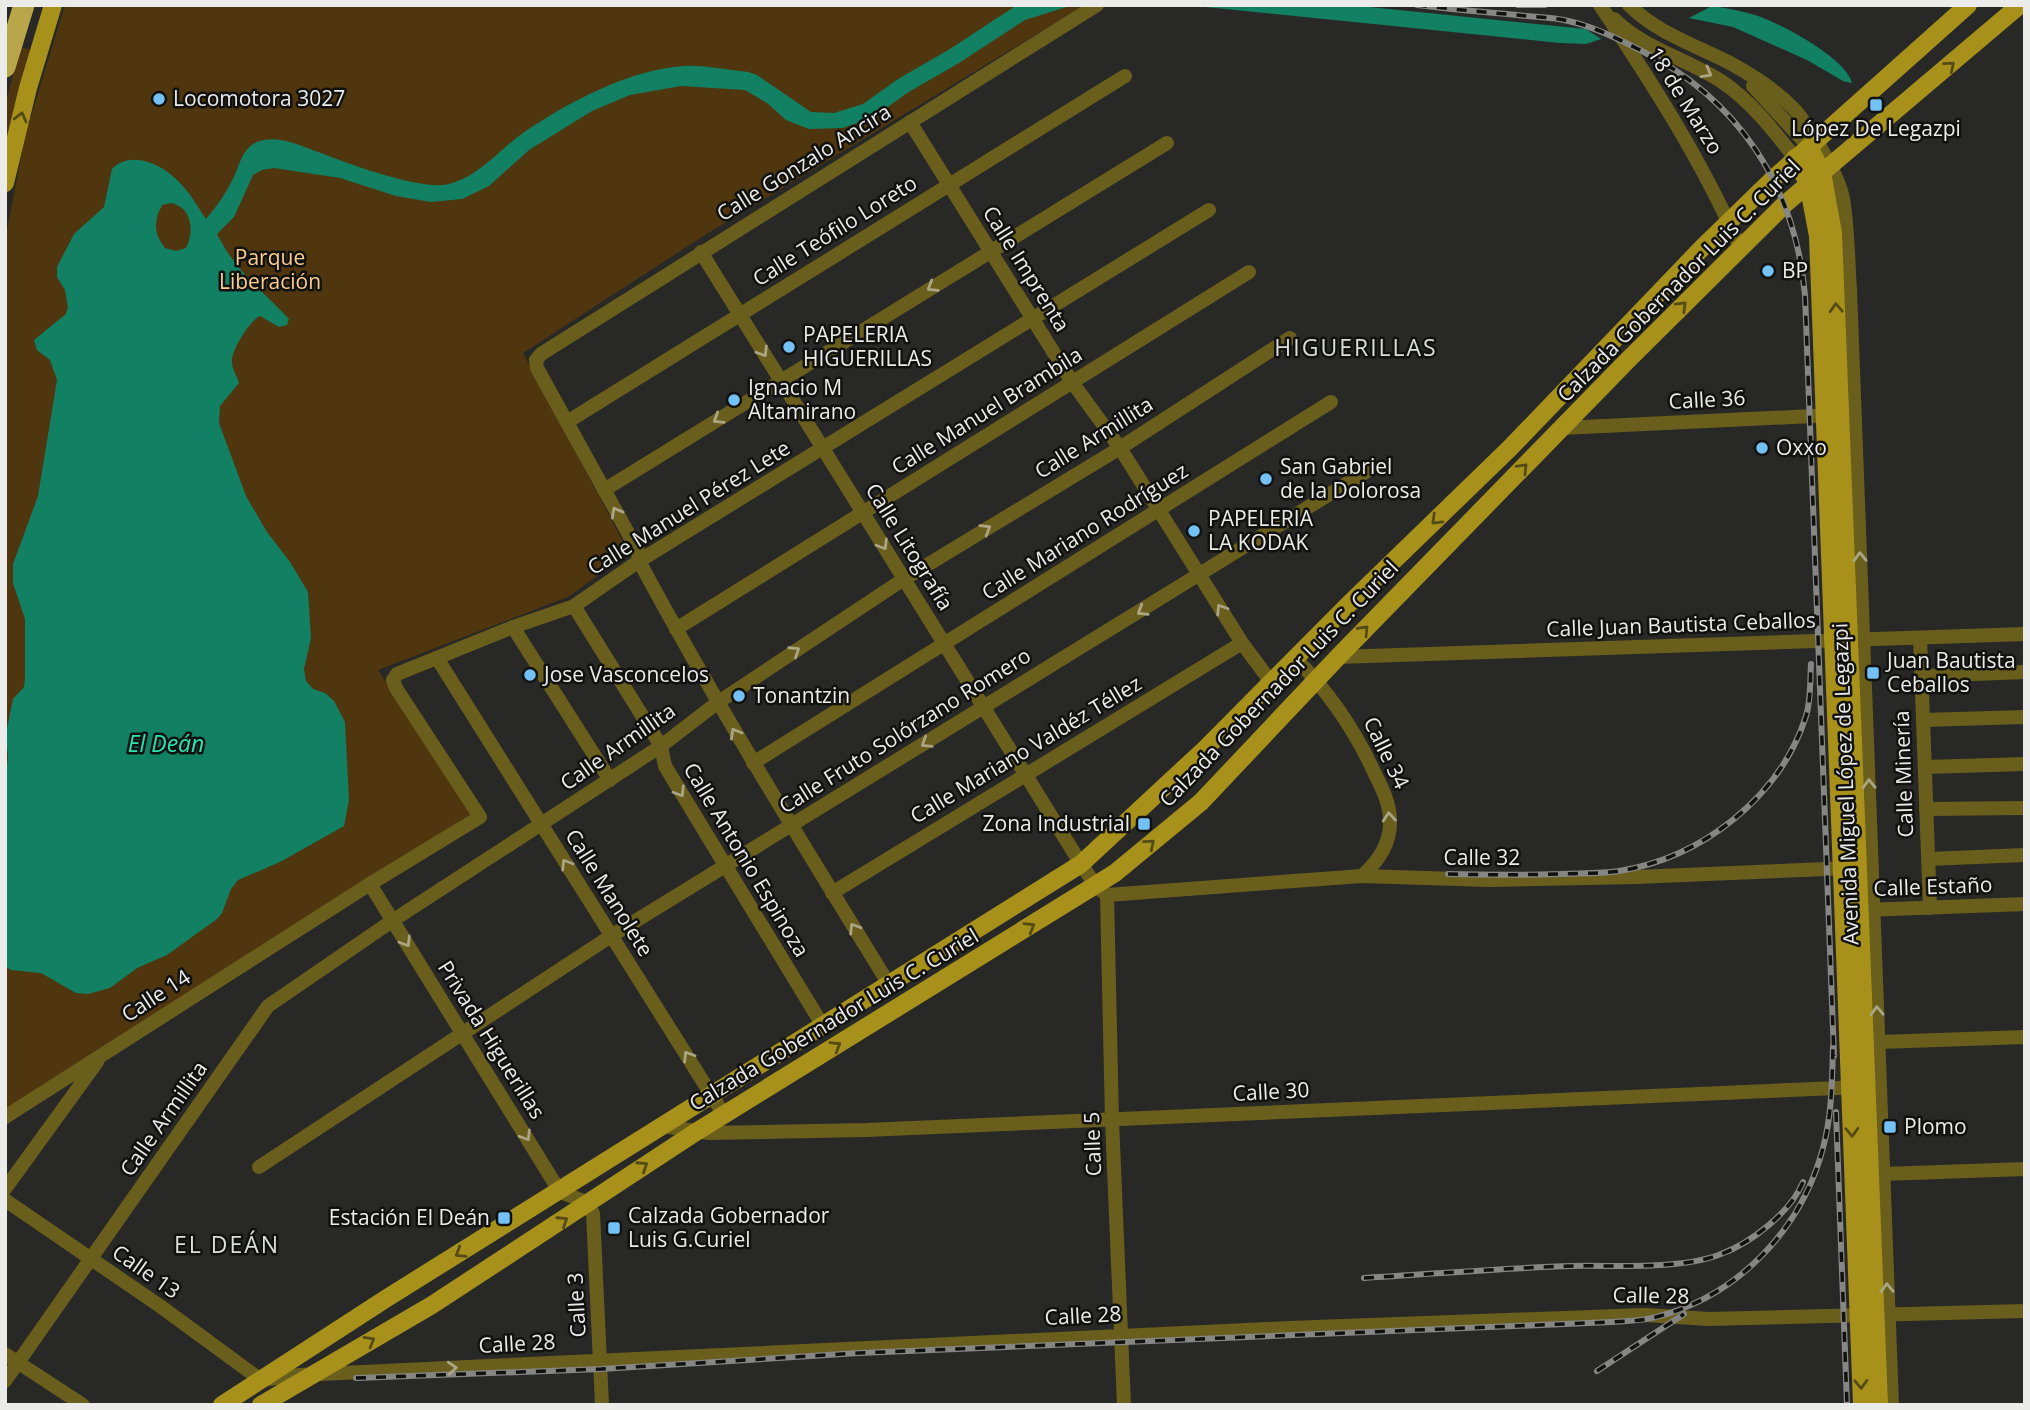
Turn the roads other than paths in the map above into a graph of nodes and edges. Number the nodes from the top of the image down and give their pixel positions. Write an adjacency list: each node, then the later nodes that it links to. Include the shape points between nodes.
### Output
1 (24, 5): 8 (highway)
2 (54, 5): 14 (main road, one-way to 2)
3 (1097, 5): 10 (street, Calle Gonzalo Ancira)
4 (1601, 5): 12 (street, one-way to 12, via 1629,31 1723,82); 17 (street, 18 de Marzo, via 1688,143)
5 (1629, 5): 12 (street, via 1644,20 1731,64 1784,117)
6 (1968, 5): 12 (main road, Calzada Gobernador Luis C. Curiel)
7 (2020, 5): 13 (main road, Calzada Gobernador Luis C. Curiel, one-way to 7)
8 (5, 67)
9 (1125, 76): 15 (street, Calle Teófilo Loreto)
10 (910, 122): 15 (street, Calle Imprenta); 20 (street, Calle Gonzalo Ancira)
11 (1167, 144): 19 (street)
12 (1807, 149): 13 (main road); 13 (street); 17 (main road, Calzada Gobernador Luis C. Curiel)
13 (1820, 174): 18 (main road, Calzada Gobernador Luis C. Curiel); 28 (main road, Avenida Miguel López de Legazpi, via 1818,236); 28 (street, Avenida Miguel López de Legazpi, one-way to 13, via 1850,290 1843,196)
14 (5, 183)
15 (949, 185): 19 (street, Calle Imprenta); 22 (street, Calle Teófilo Loreto)
16 (1209, 210): 23 (street, Calle Manuel Pérez Lete)
17 (1730, 222): 18 (street, 18 de Marzo); 50 (main road, Calzada Gobernador Luis C. Curiel, one-way to 50, via 1510,449)
18 (1740, 248): 30 (main road, Calzada Gobernador Luis C. Curiel, one-way to 18)
19 (990, 251): 23 (street, Calle Imprenta); 25 (street, one-way to 25)
20 (701, 252): 22 (street, Calle Litografía); 29 (street, Calle Gonzalo Ancira, via 536,360)
21 (1249, 272): 26 (street, Calle Manuel Brambila)
22 (740, 315): 25 (street, Calle Litografía, one-way to 25); 29 (street, Calle Teófilo Loreto)
23 (1033, 319): 26 (street, Calle Imprenta); 31 (street, Calle Manuel Pérez Lete)
24 (1290, 338): 32 (street, Calle Armillita)
25 (781, 380): 31 (street, Calle Litografía); 34 (street, one-way to 34)
26 (1073, 382): 32 (street, Calle Imprenta); 36 (street, Calle Manuel Brambila)
27 (1331, 402): 35 (street, Calle Mariano Rodríguez)
28 (1839, 415): 30 (street, Calle 36); 45 (main road, Avenida Miguel López de Legazpi)
29 (567, 422): 34 (street)
30 (1562, 428): 48 (main road, Calzada Gobernador Luis C. Curiel, one-way to 30)
31 (823, 448): 36 (street, Calle Litografía); 37 (street, Calle Manuel Pérez Lete)
32 (1120, 448): 35 (street, Calle Imprenta); 39 (street, Calle Armillita, one-way to 32)
33 (1372, 468): 38 (street, Calle Fruto Solórzano Romero)
34 (604, 490): 37 (street, one-way to 34, via 638,551)
35 (1159, 511): 38 (street, Calle Imprenta); 46 (street, Calle Mariano Rodríguez)
36 (863, 513): 39 (street, Calle Litografía, one-way to 39); 42 (street, Calle Manuel Brambila)
37 (639, 561): 40 (street, Calle Manuel Pérez Lete); 42 (street)
38 (1200, 576): 47 (street, Calle Imprenta, one-way to 38); 57 (street, Calle Fruto Solórzano Romero, one-way to 57)
39 (904, 579): 46 (street, Calle Litografía); 56 (street, Calle Armillita, one-way to 39)
40 (574, 606): 41 (street, Calle Manuel Pérez Lete); 60 (street, Calle Antonio Espinoza)
41 (513, 627): 49 (street, Calle Manuel Pérez Lete); 65 (street)
42 (676, 629): 56 (street)
43 (2025, 634): 44 (street, Calle Juan Bautista Ceballos)
44 (1920, 638): 45 (street, Calle Juan Bautista Ceballos); 52 (street, Calle Minería)
45 (1848, 641): 48 (street, Calle Juan Bautista Ceballos); 74 (main road, Avenida Miguel López de Legazpi)
46 (944, 643): 57 (street, Calle Litografía); 61 (street, Calle Mariano Rodríguez)
47 (1242, 643): 55 (street, Calle Imprenta); 64 (street, Calle Mariano Valdéz Téllez)
48 (1338, 657): 53 (main road, Calzada Gobernador Luis C. Curiel)
49 (437, 658): 54 (street, Calle Manuel Pérez Lete, via 397,674); 69 (street, Calle Manolete)
50 (1295, 658): 53 (street, Calle 34); 55 (main road, Calzada Gobernador Luis C. Curiel)
51 (2025, 672): 52 (street)
52 (1923, 676): 59 (street, Calle Minería)
53 (1316, 679): 75 (street, Calle 34, one-way to 53, via 1386,846 1387,801 1349,723); 77 (main road, Calzada Gobernador Luis C. Curiel, one-way to 53, via 1201,802)
54 (393, 680): 76 (street, Calle 14, via 480,817)
55 (1271, 682): 72 (main road, Calzada Gobernador Luis C. Curiel)
56 (717, 703): 60 (street, Calle Armillita); 61 (street, one-way to 56)
57 (984, 707): 64 (street, Calle Litografía); 68 (street, Calle Fruto Solórzano Romero, one-way to 68)
58 (2025, 717): 59 (street)
59 (1923, 720): 63 (street, Calle Minería)
60 (661, 746): 65 (street, Calle Armillita); 73 (street, Calle Antonio Espinoza, one-way to 73, via 665,766)
61 (753, 763): 68 (street)
62 (2025, 764): 63 (street)
63 (1925, 766): 67 (street, Calle Minería)
64 (1026, 774): 72 (street, Calle Litografía); 78 (street, Calle Mariano Valdéz Téllez)
65 (610, 780): 69 (street, Calle Armillita)
66 (2025, 808): 67 (street)
67 (1926, 809): 71 (street, Calle Minería)
68 (792, 825): 73 (street, Calle Fruto Solórzano Romero); 78 (street)
69 (542, 826): 82 (street, Calle Armillita); 83 (street, Calle Manolete, one-way to 69)
70 (2025, 855): 71 (street)
71 (1928, 859): 80 (street, Calle Minería)
72 (1082, 864): 77 (street, Calle Litografía); 84 (main road, Calzada Gobernador Luis C. Curiel)
73 (726, 866): 83 (street, Calle Fruto Solórzano Romero); 85 (street, Calle Antonio Espinoza)
74 (1857, 867): 75 (street, Calle 32, via 1489,880); 81 (main road, Avenida Miguel López de Legazpi)
75 (1362, 876): 77 (street, Calle 32)
76 (370, 884): 82 (street, Privada Higuerillas); 89 (street, Calle 14)
77 (1102, 890): 92 (main road, Calzada Gobernador Luis C. Curiel, one-way to 77); 94 (street, Calle 5)
78 (832, 893): 84 (street, one-way to 78)
79 (2025, 904): 80 (street, Calle Estaño)
80 (1930, 908): 81 (street, Calle Estaño)
81 (1859, 911): 88 (street, Avenida Miguel López de Legazpi, one-way to 81); 90 (main road, Avenida Miguel López de Legazpi)
82 (392, 921): 86 (street, Privada Higuerillas, one-way to 86); 104 (street, Calle Armillita, via 268,1006)
83 (611, 936): 86 (street, Calle Fruto Solórzano Romero); 91 (street, Calle Manolete, one-way to 83)
84 (890, 986): 85 (main road, Calzada Gobernador Luis C. Curiel)
85 (822, 1026): 91 (main road, Calzada Gobernador Luis C. Curiel)
86 (463, 1034): 97 (street, Calle Fruto Solórzano Romero); 101 (street, Privada Higuerillas, one-way to 101)
87 (2025, 1037): 88 (street)
88 (1879, 1042): 90 (street, Avenida Miguel López de Legazpi)
89 (102, 1055): 93 (street); 100 (street, Calle 14)
90 (1866, 1087): 94 (street, Calle 30); 99 (street, Avenida Miguel López de Legazpi); 106 (main road, Avenida Miguel López de Legazpi)
91 (713, 1096): 92 (street, Calle Manolete); 95 (main road, Calzada Gobernador Luis C. Curiel)
92 (723, 1115): 96 (main road, Calzada Gobernador Luis C. Curiel)
93 (5, 1117)
94 (1112, 1120): 96 (street, Calle 30); 107 (street, Calle 5)
95 (663, 1126): 96 (street, Calle 30); 101 (main road, Calzada Gobernador Luis C. Curiel)
96 (696, 1132): 103 (main road, Calzada Gobernador Luis C. Curiel, one-way to 96)
97 (259, 1167)
98 (2025, 1169): 99 (street)
99 (1883, 1174): 106 (street, Avenida Miguel López de Legazpi, one-way to 99)
100 (5, 1188)
101 (560, 1192): 103 (street); 112 (main road, Calzada Gobernador Luis C. Curiel, one-way to 112)
102 (5, 1200): 104 (street, Calle 13)
103 (587, 1205): 109 (street, Calle 3, via 594,1218); 111 (main road, Calzada Gobernador Luis C. Curiel, one-way to 103, via 432,1305)
104 (92, 1259): 110 (street, Calle Armillita); 112 (street, Calle 13)
105 (2025, 1311): 106 (street, Calle 28)
106 (1874, 1315): 107 (street, Calle 28, via 1709,1319 1644,1315); 119 (main road, Avenida Miguel López de Legazpi, one-way to 119); 120 (main road, Avenida Miguel López de Legazpi); 121 (street, Avenida Miguel López de Legazpi)
107 (1121, 1335): 109 (street, Calle 28); 118 (street, Calle 5)
108 (5, 1354): 110 (street)
109 (601, 1361): 111 (street, Calle 28, one-way to 109); 117 (street, Calle 3)
110 (19, 1363): 113 (street, Calle Armillita); 114 (street)
111 (310, 1375): 112 (street, Calle 28); 116 (main road, Calzada Gobernador Luis C. Curiel)
112 (261, 1380): 115 (main road, Calzada Gobernador Luis C. Curiel)
113 (5, 1381)
114 (83, 1405)
115 (222, 1405)
116 (261, 1405)
117 (602, 1405)
118 (1124, 1405)
119 (1862, 1405)
120 (1879, 1405)
121 (1892, 1405)

